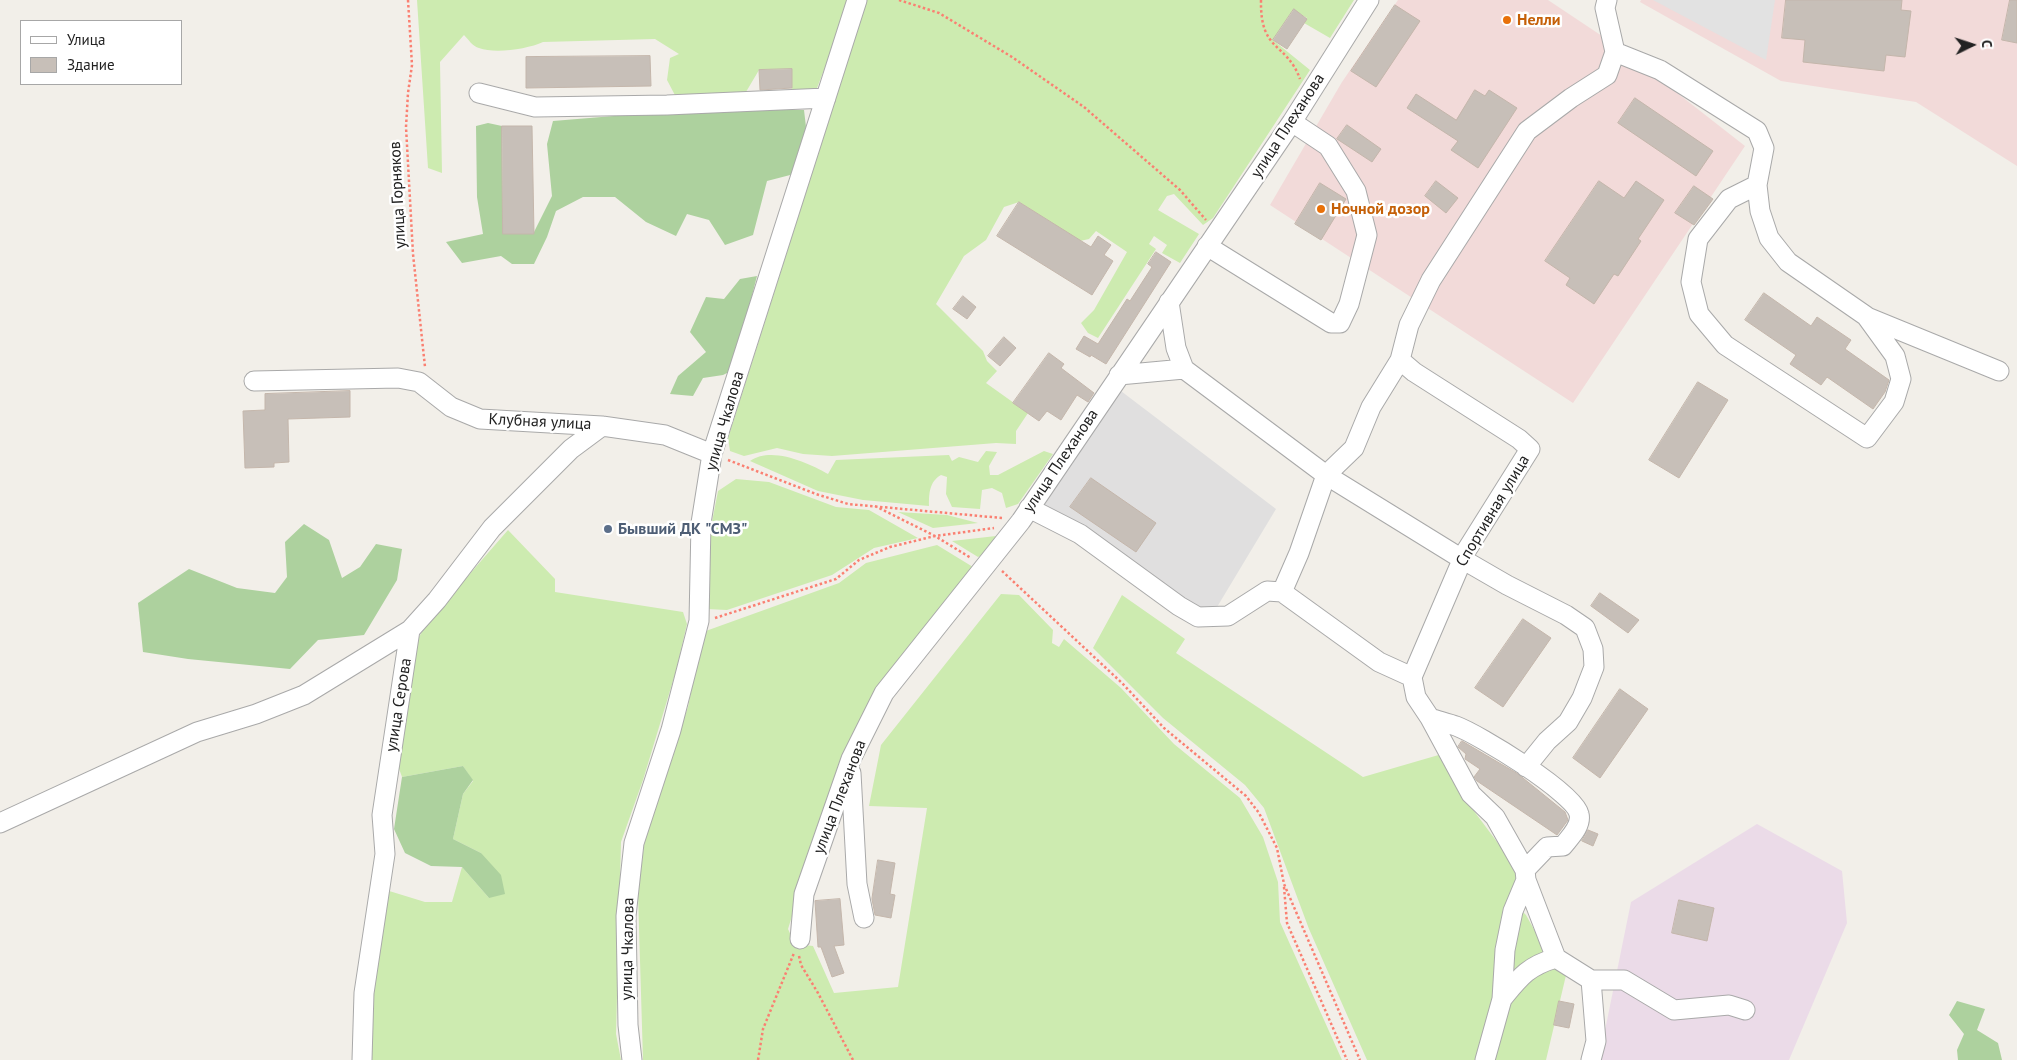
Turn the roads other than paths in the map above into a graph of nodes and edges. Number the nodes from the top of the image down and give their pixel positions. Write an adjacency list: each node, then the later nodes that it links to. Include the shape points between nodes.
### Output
1 (857, 0): 6 (street, улица Чкалова)
2 (1369, 0): 7 (street, улица Плеханова)
3 (1608, 0): 4 (street, via 1605,8)
4 (1615, 52): 8 (street, via 1660,70 1757,132 1764,148); 12 (street, via 1607,75 1570,98 1528,132 1431,280 1409,325)
5 (479, 93): 6 (street, via 535,107 667,106)
6 (826, 98): 18 (street, улица Чкалова)
7 (1292, 122): 9 (street, улица Плеханова); 9 (street, via 1328,146 1356,191 1367,235 1350,304 1340,323 1331,323)
8 (1757, 185): 11 (street, via 1760,211 1769,238 1788,262); 11 (street, via 1729,198 1698,239 1691,282 1699,314 1725,345 1867,438 1894,402 1901,379 1895,356)
9 (1212, 240): 10 (street, улица Плеханова)
10 (1169, 302): 13 (street, via 1176,348); 15 (street, улица Плеханова)
11 (1866, 316): 14 (street)
12 (1400, 360): 19 (street, via 1371,407 1354,448); 21 (street, Спортивная улица, via 1530,449 1493,504)
13 (1184, 369): 15 (street); 19 (street)
14 (1999, 371)
15 (1119, 375): 20 (street, улица Плеханова)
16 (254, 381): 17 (street, Клубная улица, via 398,378 419,382 451,408 480,419)
17 (602, 426): 18 (street, Клубная улица, via 665,435); 23 (street, via 571,449 492,528)
18 (712, 454): 37 (street, улица Чкалова, via 700,523 698,621 671,730 634,843 626,916 628,1025)
19 (1326, 475): 21 (street); 22 (street)
20 (1025, 514): 22 (street, via 1080,534 1198,617 1228,616 1267,591); 26 (street, улица Плеханова, via 884,693)
21 (1462, 559): 24 (street, Спортивная улица); 27 (street, via 1566,615 1584,628 1593,648 1594,667 1582,698 1568,722 1547,740)
22 (1282, 592): 24 (street, via 1379,662)
23 (410, 630): 28 (street, via 304,695 197,732); 36 (street, улица Серова, via 382,815 384,854 364,993)
24 (1412, 677): 25 (street, via 1416,698)
25 (1430, 718): 27 (street, via 1457,726); 29 (street, via 1471,794 1495,817)
26 (851, 759): 30 (street, via 858,884); 31 (street, улица Плеханова, via 804,894)
27 (1526, 767): 29 (street, via 1576,805 1580,815 1576,830 1563,846 1547,847)
28 (0, 823)
29 (1526, 875): 32 (street); 34 (street, via 1513,911 1505,950)
30 (864, 918)
31 (800, 939)
32 (1556, 958): 33 (street); 34 (street, via 1538,963 1523,973)
33 (1591, 980): 35 (street, via 1624,980 1674,1010 1729,1005); 39 (street, via 1596,1041)
34 (1502, 999): 38 (street)
35 (1745, 1010)
36 (362, 1060)
37 (632, 1060)
38 (1484, 1060)
39 (1592, 1060)

